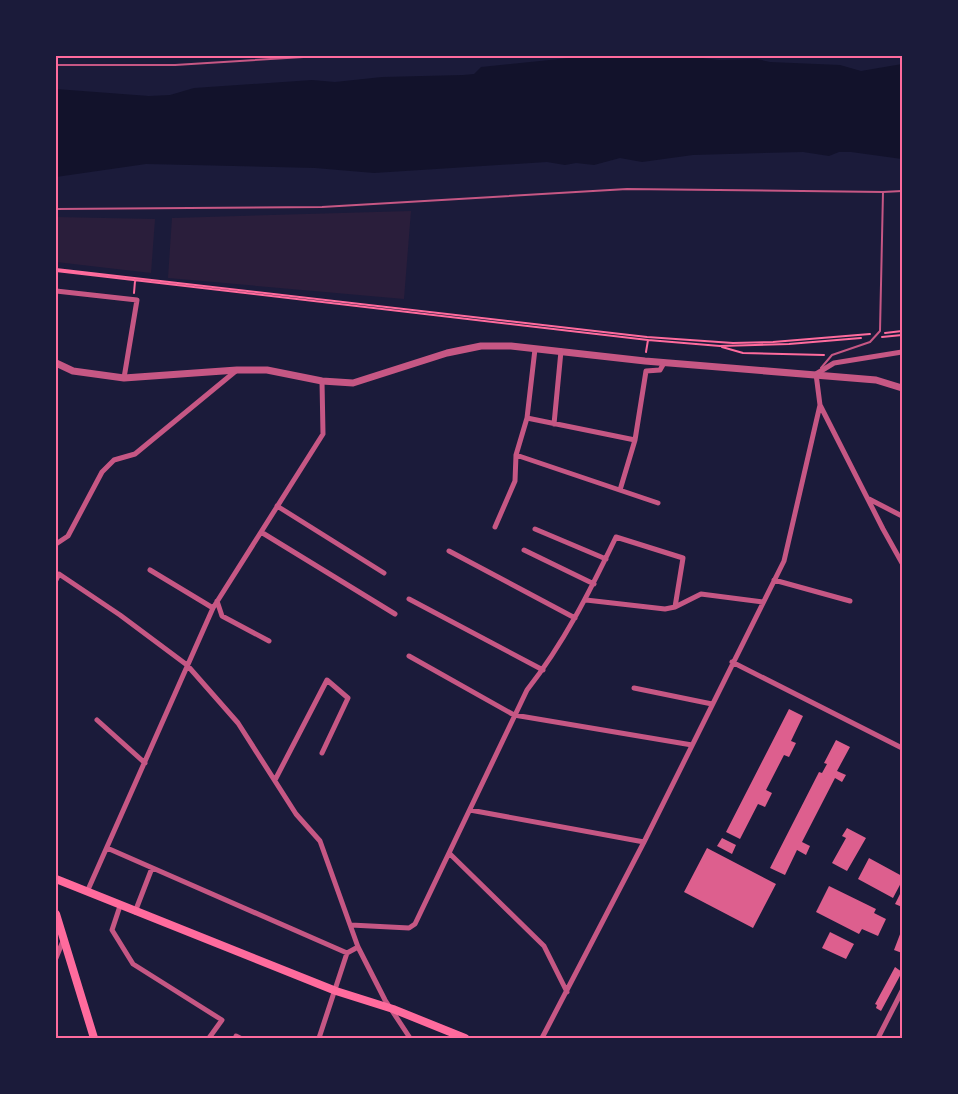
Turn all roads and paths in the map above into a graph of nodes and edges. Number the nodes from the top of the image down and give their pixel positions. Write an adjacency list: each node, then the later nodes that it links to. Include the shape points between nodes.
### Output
1 (320, 56): 2 (lane, via 175,65)
2 (56, 65)
3 (903, 191): 4 (lane)
4 (883, 192): 5 (lane, via 627,189 322,207); 10 (lane)
5 (56, 209)
6 (56, 270): 7 (path); 10 (path, via 647,337 733,343)
7 (135, 281): 9 (path); 13 (path)
8 (56, 291): 9 (street)
9 (133, 299): 24 (street, via 137,300)
10 (879, 333): 11 (path); 12 (lane)
11 (903, 333): 12 (path)
12 (876, 337): 14 (path); 18 (lane)
13 (648, 340): 14 (path); 19 (path)
14 (720, 346): 18 (path, via 743,353)
15 (535, 349): 16 (street); 25 (street, via 481,346 353,383); 28 (street)
16 (561, 351): 19 (street); 29 (street)
17 (903, 352): 23 (street, via 834,363)
18 (832, 354): 23 (lane)
19 (645, 361): 21 (street)
20 (56, 363): 24 (street, via 73,371)
21 (664, 363): 23 (street); 30 (street, via 660,370 646,371)
22 (237, 370): 24 (street); 25 (street, via 267,370); 40 (street, via 135,454 114,460 102,472 68,536)
23 (816, 374): 26 (street, via 876,380); 27 (street)
24 (124, 378)
25 (322, 381): 35 (street, via 323,434)
26 (903, 388)
27 (820, 405): 33 (street); 48 (street, via 784,561)
28 (527, 418): 29 (street); 31 (street)
29 (554, 424): 30 (street)
30 (635, 440): 32 (street)
31 (516, 455): 32 (street); 37 (street, via 515,481)
32 (620, 490): 34 (street)
33 (867, 498): 36 (street); 44 (street)
34 (658, 503)
35 (278, 506): 39 (street); 46 (street)
36 (903, 516)
37 (495, 527)
38 (535, 529): 43 (street)
39 (261, 532): 53 (street); 57 (street)
40 (56, 544)
41 (524, 550): 49 (street)
42 (448, 551): 58 (street)
43 (606, 560): 49 (street); 55 (street, via 616,537 683,558)
44 (903, 563)
45 (150, 570): 56 (street)
46 (384, 573)
47 (57, 575): 62 (street)
48 (774, 580): 52 (street); 54 (street)
49 (594, 584): 51 (street)
50 (409, 599): 63 (street)
51 (586, 600): 55 (street); 58 (street)
52 (850, 600)
53 (217, 601): 56 (street); 59 (street, via 222,616)
54 (763, 602): 55 (street, via 701,594); 61 (street)
55 (675, 607)
56 (213, 608): 62 (street)
57 (395, 614)
58 (576, 618): 63 (street)
59 (269, 641)
60 (409, 656): 66 (street)
61 (732, 662): 65 (street); 69 (street)
62 (187, 665): 71 (street); 72 (street, via 238,723)
63 (543, 670): 66 (street)
64 (634, 688): 65 (street)
65 (712, 704): 68 (street)
66 (514, 715): 68 (street); 73 (street)
67 (97, 720): 71 (street)
68 (692, 745): 74 (street)
69 (903, 748)
70 (322, 753): 72 (street, via 348,698 327,680)
71 (145, 763): 75 (street)
72 (275, 780): 83 (street, via 296,814 320,841)
73 (470, 810): 74 (street); 76 (street)
74 (644, 842): 90 (street)
75 (107, 848): 77 (street); 79 (street)
76 (449, 853): 83 (street, via 415,924 409,928); 90 (street, via 544,946)
77 (152, 868): 81 (street); 86 (street)
78 (56, 879): 79 (main road)
79 (87, 892): 80 (main road)
80 (120, 906): 81 (main road); 93 (street, via 112,930 133,964 222,1020)
81 (135, 912): 88 (main road)
82 (56, 914): 84 (main road)
83 (351, 925): 85 (street)
84 (63, 941): 87 (street); 92 (main road)
85 (358, 947): 86 (street); 91 (street)
86 (348, 953): 88 (street)
87 (56, 958)
88 (336, 991): 91 (main road); 94 (street)
89 (903, 991): 98 (street)
90 (567, 992): 97 (street)
91 (393, 1010): 95 (street); 96 (main road)
92 (94, 1038)
93 (210, 1038)
94 (319, 1038)
95 (410, 1038)
96 (465, 1038)
97 (542, 1038)
98 (878, 1038)

